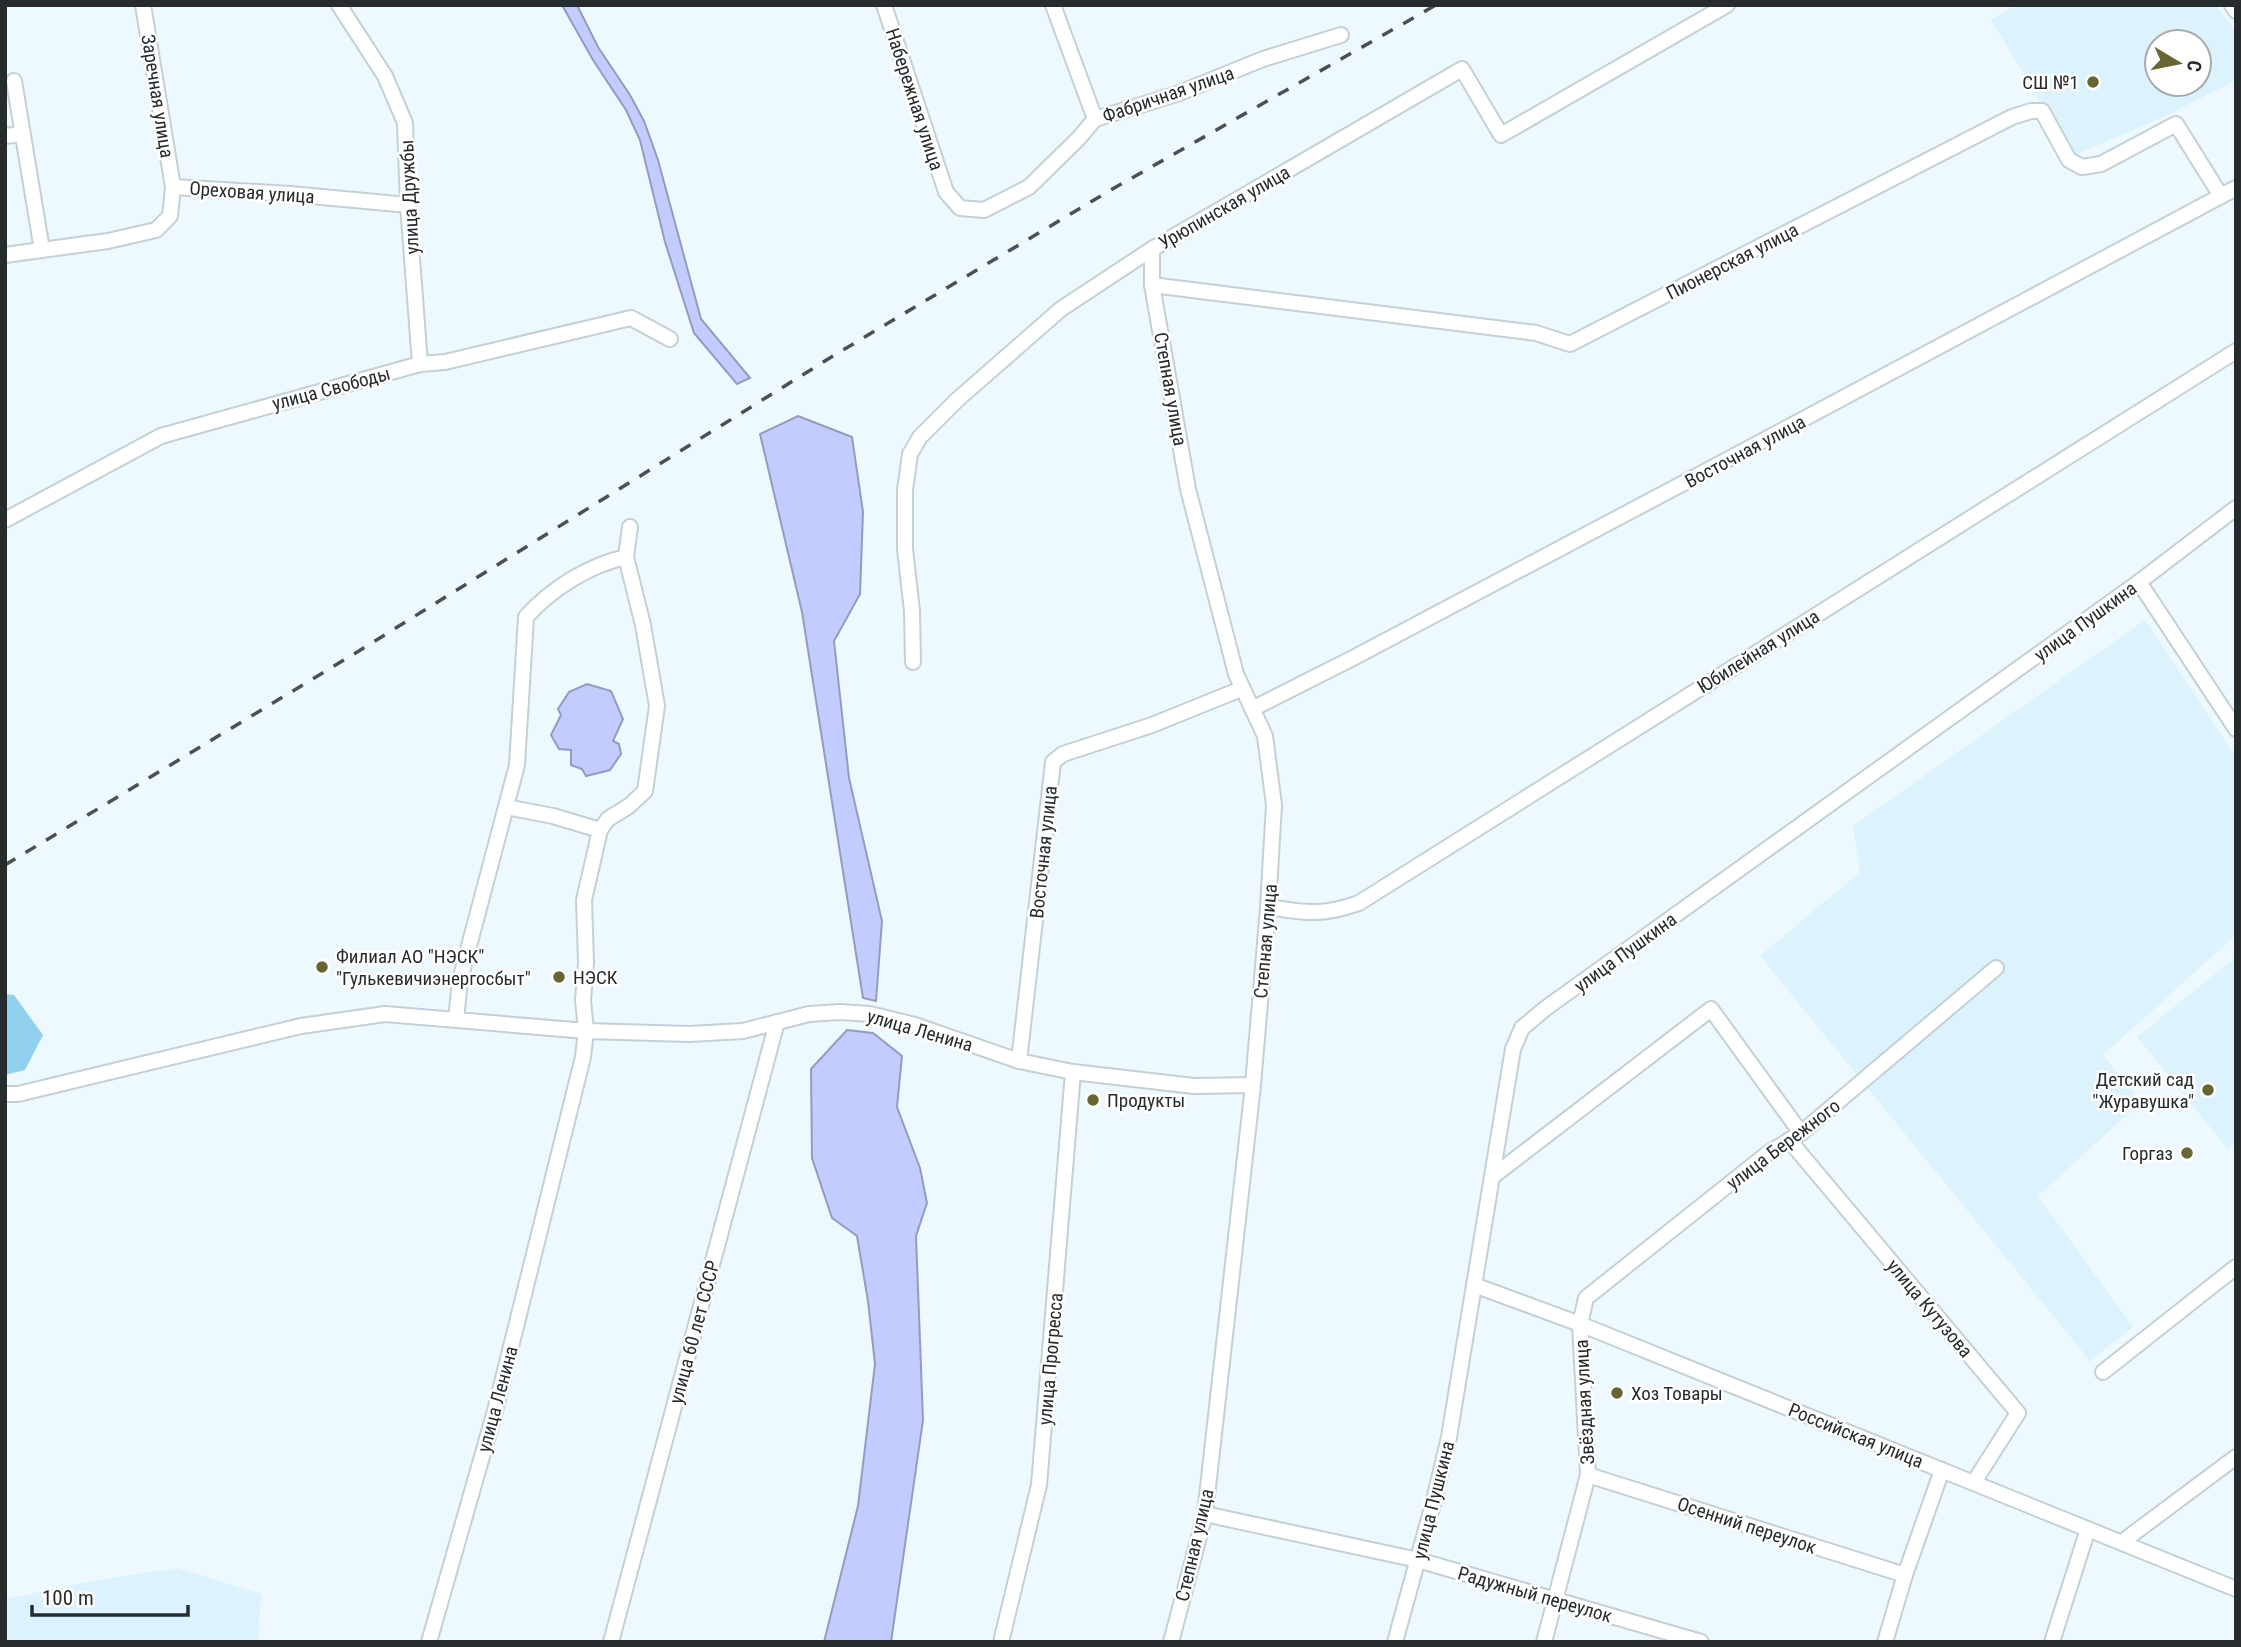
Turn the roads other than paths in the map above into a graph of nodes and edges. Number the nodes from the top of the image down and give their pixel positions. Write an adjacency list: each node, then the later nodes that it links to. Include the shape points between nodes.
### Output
1 (143, 5): 13 (street, Заречная улица)
2 (339, 5): 17 (street, улица Дружбы, via 385,76 405,123)
3 (884, 5): 15 (street, Набережная улица)
4 (1053, 5): 10 (street)
5 (1727, 5): 18 (street, Урюпинская улица, via 1501,135 1462,69)
6 (2232, 5): 7 (street)
7 (2236, 11)
8 (1341, 35): 10 (street, Фабричная улица)
9 (14, 81): 11 (street)
10 (1095, 119): 15 (street, Фабричная улица, via 1029,187 984,210 960,208)
11 (22, 134): 12 (street); 19 (street)
12 (5, 136)
13 (173, 187): 17 (street, Ореховая улица); 19 (street, Ореховая улица, via 170,216 156,230)
14 (2236, 188): 16 (street, Восточная улица)
15 (946, 192)
16 (2221, 196): 21 (street, Пионерская улица, via 2176,124 2101,164 2082,167 2069,160 2042,111 2032,111 2012,117 1570,344 1536,333); 32 (street, Восточная улица)
17 (408, 205): 24 (street, улица Дружбы)
18 (1152, 249): 21 (street, Степная улица); 30 (street, Урюпинская улица, via 1061,309 957,400 920,437 910,454 905,548)
19 (43, 250): 20 (street, Ореховая улица)
20 (5, 255)
21 (1152, 285): 31 (street, Степная улица, via 1188,489)
22 (670, 339): 24 (street, улица Свободы, via 631,318)
23 (2236, 351): 36 (street, Юбилейная улица, via 1359,903 1312,914)
24 (420, 364): 26 (street, улица Свободы, via 162,436)
25 (2236, 508): 29 (street, улица Пушкина)
26 (5, 520)
27 (630, 527): 28 (street)
28 (626, 557): 34 (street, via 573,579 526,618 517,765); 35 (street, via 657,706 645,791 608,819)
29 (2139, 582): 33 (street); 46 (street, улица Пушкина, via 1522,1028 1513,1049)
30 (913, 662)
31 (1241, 689): 32 (street, Степная улица); 41 (street, Восточная улица, via 1063,754 1053,762)
32 (1252, 709): 36 (street, Степная улица, via 1265,736 1274,805)
33 (2236, 729)
34 (506, 807): 35 (street); 38 (street, via 460,981)
35 (600, 831): 40 (street, улица Ленина, via 584,900)
36 (1268, 907): 43 (street, Степная улица)
37 (1996, 968): 45 (street, улица Бережного)
38 (456, 1020): 40 (street, улица Ленина); 44 (street, улица Ленина, via 385,1014 301,1026)
39 (777, 1022): 40 (street, улица Ленина, via 743,1031 689,1034); 41 (street, улица Ленина, via 809,1014 870,1014); 64 (street, улица 60 лет СССР)
40 (586, 1031): 63 (street, улица Ленина, via 495,1411)
41 (1019, 1061): 42 (street, улица Ленина)
42 (1073, 1072): 43 (street, улица Ленина, via 1194,1086); 65 (street, улица Прогресса, via 1039,1485)
43 (1253, 1085): 55 (street, Степная улица)
44 (5, 1094)
45 (1795, 1136): 46 (street, улица Кутузова, via 1711,1009); 49 (street, улица Бережного, via 1586,1298); 54 (street, улица Кутузова, via 2018,1413)
46 (1492, 1177): 48 (street, улица Пушкина)
47 (2236, 1267): 50 (street)
48 (1474, 1285): 49 (street, Российская улица); 58 (street, улица Пушкина, via 1449,1437)
49 (1580, 1324): 52 (street, Российская улица); 53 (street, Звёздная улица)
50 (2102, 1372)
51 (2236, 1457): 57 (street)
52 (1942, 1470): 54 (street, Российская улица); 59 (street)
53 (1588, 1475): 59 (street, Осенний переулок); 61 (street, Звёздная улица)
54 (1974, 1482): 56 (street, Российская улица)
55 (1205, 1514): 58 (street, Радужный переулок); 66 (street, Степная улица)
56 (2088, 1530): 57 (street, Российская улица); 71 (street)
57 (2122, 1542): 60 (street, Российская улица)
58 (1418, 1559): 61 (street, Радужный переулок); 67 (street, улица Пушкина)
59 (1905, 1575): 70 (street)
60 (2236, 1589)
61 (1556, 1600): 62 (street, Радужный переулок); 68 (street, Звёздная улица)
62 (1677, 1639): 69 (street, Радужный переулок)
63 (429, 1642)
64 (611, 1642)
65 (1002, 1642)
66 (1171, 1642)
67 (1395, 1642)
68 (1544, 1642)
69 (1701, 1642)
70 (1885, 1642)
71 (2052, 1642)

